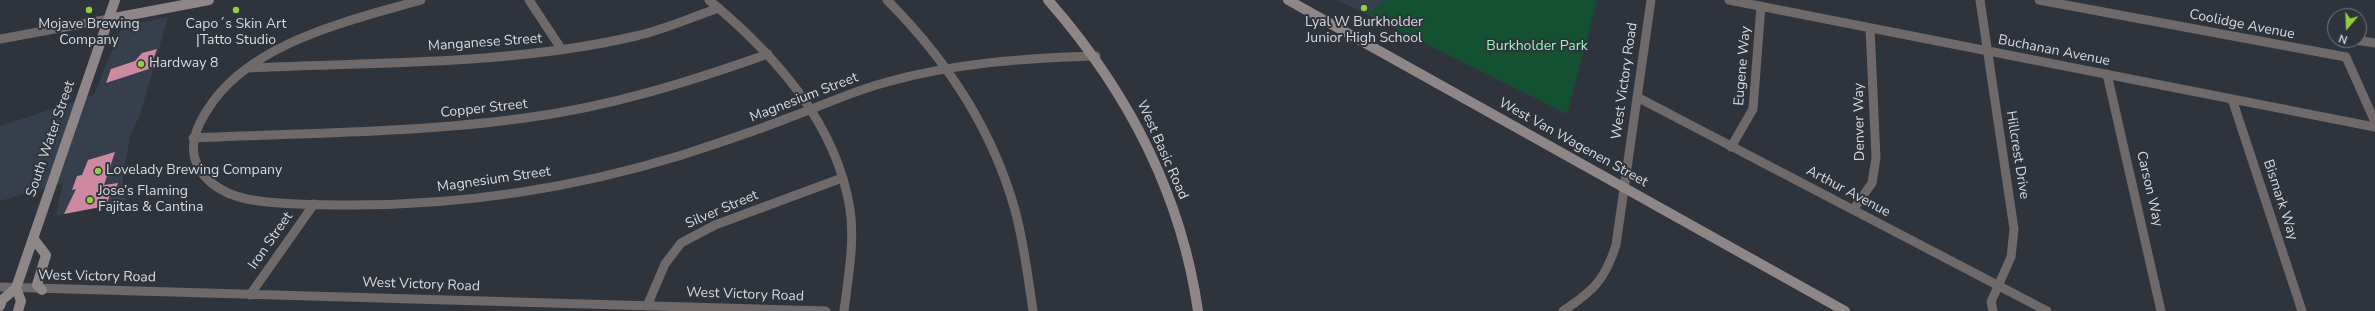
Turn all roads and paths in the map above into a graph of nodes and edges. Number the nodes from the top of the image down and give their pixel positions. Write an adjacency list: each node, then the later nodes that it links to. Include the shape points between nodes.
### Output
1 (116, 0): 15 (main road, South Water Street)
2 (209, 0): 15 (main road)
3 (421, 0): 23 (street, Magnesium Street, via 297,40)
4 (529, 0): 18 (street)
5 (709, 0): 14 (street)
6 (887, 0): 22 (street, via 923,36)
7 (1048, 0): 21 (main road, West Basic Road, via 1074,27)
8 (1288, 0): 33 (main road, West Van Wagenen Street)
9 (1652, 0): 25 (street, West Victory Road)
10 (1729, 0): 13 (street, Buchanan Avenue)
11 (1980, 0): 19 (street, Hillcrest Drive)
12 (2040, 0): 28 (street, Coolidge Avenue, via 2346,57)
13 (1761, 6): 16 (street, Buchanan Avenue); 31 (street, Eugene Way, via 1753,109)
14 (719, 8): 18 (street, Manganese Street, via 637,36); 20 (street)
15 (109, 19): 17 (street); 36 (main road, South Water Street)
16 (1870, 28): 19 (street, Buchanan Avenue); 35 (street, Denver Way, via 1876,158 1872,183)
17 (0, 39)
18 (562, 50): 23 (street, Manganese Street, via 487,57)
19 (1987, 51): 24 (street, Buchanan Avenue); 37 (street, Hillcrest Drive, via 2014,229 2011,257)
20 (768, 54): 27 (street); 30 (street, Copper Street, via 644,95 526,118 443,126)
21 (1096, 56): 22 (street, Magnesium Street, via 1028,57); 48 (main road, West Basic Road, via 1138,123 1168,193 1188,252)
22 (947, 67): 27 (street, Magnesium Street, via 884,82); 47 (street, via 972,107 992,147 1007,186 1021,236)
23 (247, 68): 30 (street, Magnesium Street, via 229,82 205,109)
24 (2107, 74): 26 (street, Buchanan Avenue); 53 (street, Carson Way)
25 (1636, 97): 31 (street, Arthur Avenue); 33 (street, West Victory Road)
26 (2232, 99): 29 (street, Buchanan Avenue); 54 (street, Bismark Way)
27 (810, 109): 32 (street, via 835,158); 34 (street, Magnesium Street, via 678,156 568,183 431,202)
28 (2375, 122)
29 (2375, 127)
30 (193, 138): 34 (street, Magnesium Street, via 192,149 197,166 209,182 229,194 264,202)
31 (1731, 147): 35 (street, Arthur Avenue)
32 (842, 178): 43 (street, Silver Street, via 715,225 681,243 665,264); 46 (street, via 850,208 851,251)
33 (1625, 187): 49 (street, West Victory Road, via 1610,266 1595,290); 50 (main road, West Van Wagenen Street)
34 (314, 204): 41 (street, Iron Street)
35 (1853, 210): 37 (street, Arthur Avenue)
36 (33, 238): 39 (main road, South Water Street); 40 (main road, via 46,255 37,285)
37 (1998, 286): 51 (street, Hillcrest Drive, via 1991,302); 52 (street, Arthur Avenue)
38 (0, 288): 39 (street, West Victory Road)
39 (16, 288): 40 (street, West Victory Road); 42 (main road, South Water Street, via 2,300); 44 (main road, South Water Street, via 21,301)
40 (42, 290): 41 (street, West Victory Road)
41 (250, 295): 43 (street, West Victory Road)
42 (0, 306)
43 (647, 306): 45 (street, West Victory Road)
44 (18, 311)
45 (826, 311)
46 (844, 311)
47 (1033, 311)
48 (1198, 311)
49 (1563, 311)
50 (1845, 311)
51 (1993, 311)
52 (2047, 311)
53 (2161, 311)
54 (2302, 311)

